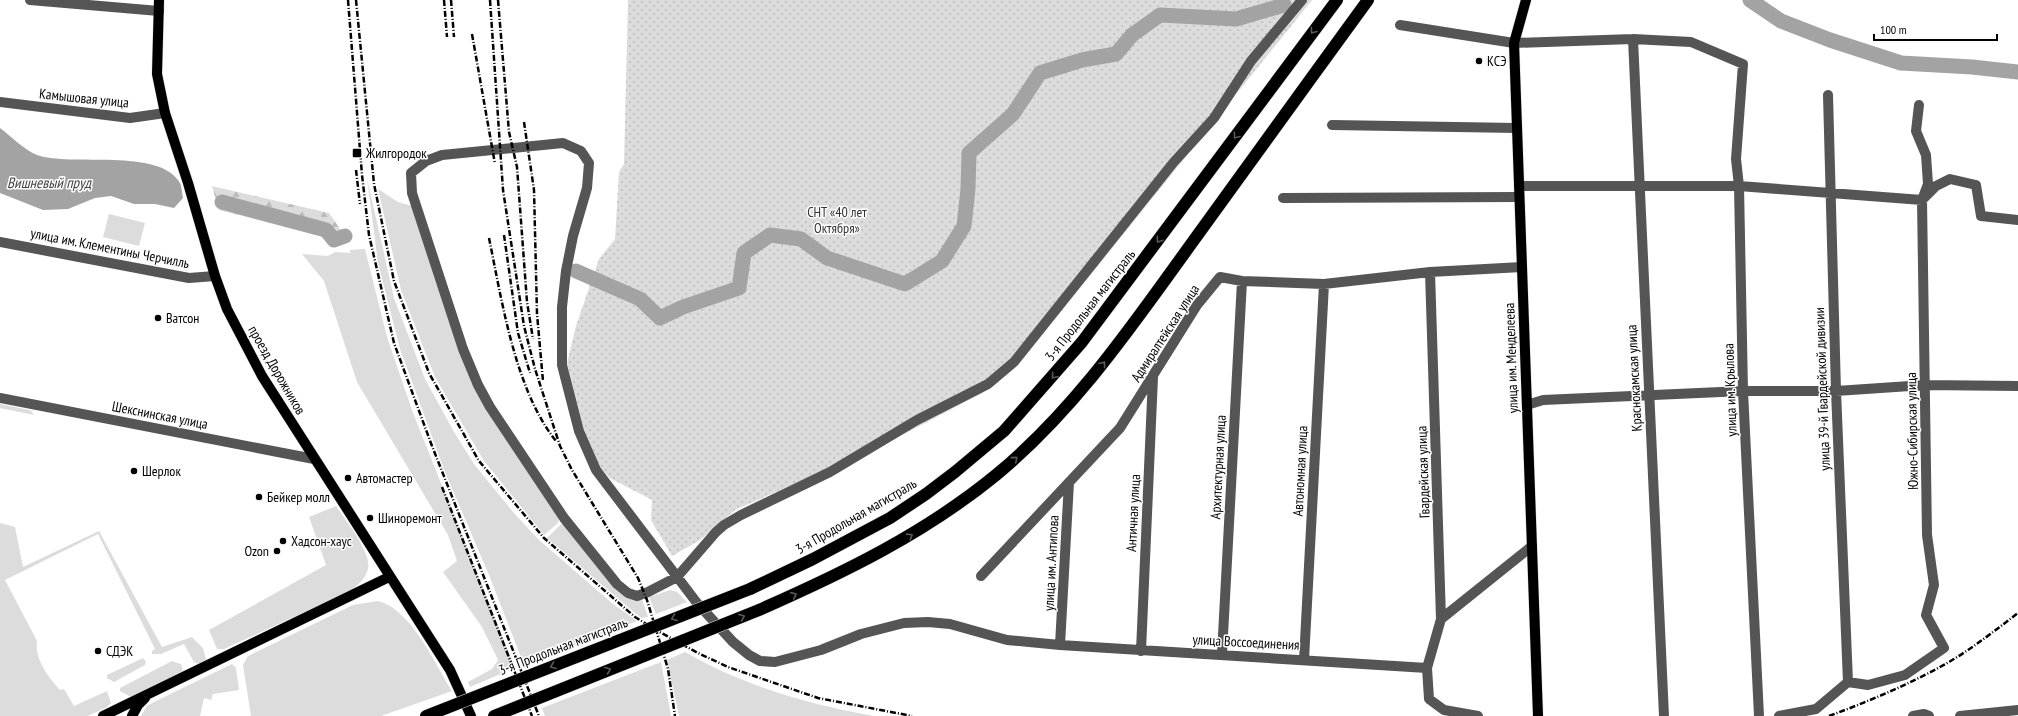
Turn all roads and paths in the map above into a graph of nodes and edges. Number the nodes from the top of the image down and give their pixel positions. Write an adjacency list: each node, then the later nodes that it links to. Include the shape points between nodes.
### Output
1 (30, 0): 7 (street)
2 (159, 0): 7 (main road, проезд Дорожников)
3 (1302, 0): 44 (street, via 1252,61 1214,118 1172,163 1014,362 988,384 917,420 830,472 724,525)
4 (1337, 0): 56 (highway, 3-я Продольная магистраль, one-way to 56, bridge, via 1082,342 1004,431 955,472 890,518 813,560 750,589)
5 (1368, 0): 58 (highway, one-way to 5, bridge, via 758,610 864,562 929,524 996,475 1055,420 1082,390)
6 (1526, 0): 10 (main road, улица им. Менделеева)
7 (159, 12): 14 (main road, проезд Дорожников, via 157,74)
8 (1400, 25): 10 (street)
9 (1632, 39): 10 (street); 17 (street, Краснокамская улица); 19 (street, улица им. Крылова, via 1691,42 1743,64 1736,159)
10 (1514, 43): 16 (main road, улица им. Менделеева)
11 (1828, 95): 20 (street, улица 39-й Гвардейской дивизии)
12 (0, 102): 14 (street, Камышовая улица, via 130,118)
13 (1919, 105): 23 (street, Южно-Сибирская улица, via 1916,131 1926,156 1928,184)
14 (165, 113): 28 (main road, проезд Дорожников)
15 (1332, 125): 16 (street)
16 (1517, 128): 18 (main road, улица им. Менделеева)
17 (1639, 185): 18 (street); 19 (street); 36 (street, Краснокамская улица)
18 (1519, 186): 21 (main road, улица им. Менделеева)
19 (1739, 186): 20 (street); 35 (street, улица им. Крылова)
20 (1830, 192): 23 (street); 34 (street, улица 39-й Гвардейской дивизии)
21 (1519, 197): 22 (street); 26 (main road, улица им. Менделеева)
22 (1284, 198)
23 (1922, 200): 24 (street, via 1936,186 1950,179 1976,185 1981,216); 32 (street, Южно-Сибирская улица)
24 (2018, 220)
25 (0, 242): 28 (street, улица им. Клементины Черчилль, via 189,278)
26 (1522, 267): 27 (street, Адмиралтейская улица); 38 (main road, улица им. Менделеева)
27 (1430, 272): 30 (street, Адмиралтейская улица); 45 (street, Гвардейская улица)
28 (215, 276): 39 (main road, проезд Дорожников, via 227,309 246,348)
29 (1242, 280): 30 (street, Адмиралтейская улица); 31 (street, Адмиралтейская улица, via 1220,277 1197,305); 48 (street, Архитектурная улица)
30 (1324, 284): 49 (street, Автономная улица)
31 (1153, 377): 40 (street, Адмиралтейская улица, via 1120,428); 47 (street, Античная улица)
32 (1926, 386): 33 (street); 34 (street); 51 (street, Южно-Сибирская улица, via 1927,535 1934,585 1926,615 1944,648 1905,675 1868,685)
33 (2018, 386)
34 (1836, 390): 35 (street); 51 (street, улица 39-й Гвардейской дивизии)
35 (1743, 391): 36 (street); 62 (street, улица им. Крылова)
36 (1649, 395): 38 (street, via 1543,400); 61 (street, Краснокамская улица)
37 (0, 398): 39 (street, Шекснинская улица)
38 (1527, 404): 41 (main road, улица им. Менделеева)
39 (314, 459): 43 (main road, проезд Дорожников)
40 (1069, 482): 42 (street, Адмиралтейская улица); 46 (street, улица им. Антипова)
41 (1532, 546): 45 (street); 60 (main road, улица им. Менделеева)
42 (981, 576)
43 (389, 577): 52 (main road); 57 (main road, проезд Дорожников, via 450,670)
44 (677, 577): 44 (street, улица Воссоединения, via 637,596 628,594 564,518 490,408 462,349 412,193 411,173 426,161 442,155 563,143 580,151 589,164 587,188 566,271 562,307 562,365 579,431 596,470); 46 (street, улица Воссоединения, via 733,642 760,661 791,659 861,634 904,623 950,624 1006,640)
45 (1441, 619): 50 (street, Гвардейская улица)
46 (1060, 645): 47 (street, улица Воссоединения)
47 (1141, 651): 48 (street, улица Воссоединения)
48 (1222, 654): 49 (street, улица Воссоединения)
49 (1304, 660): 50 (street, улица Воссоединения)
50 (1427, 668): 59 (street, via 1429,699 1444,710)
51 (1848, 682): 63 (street, via 1816,709)
52 (155, 690): 54 (main road); 55 (main road, via 141,701)
53 (2018, 710): 66 (street)
54 (103, 716)
55 (132, 716)
56 (426, 716)
57 (471, 716)
58 (494, 716)
59 (1478, 716)
60 (1538, 716)
61 (1664, 716)
62 (1759, 716)
63 (1779, 716)
64 (1913, 716): 65 (street)
65 (1929, 716)
66 (1960, 716)

